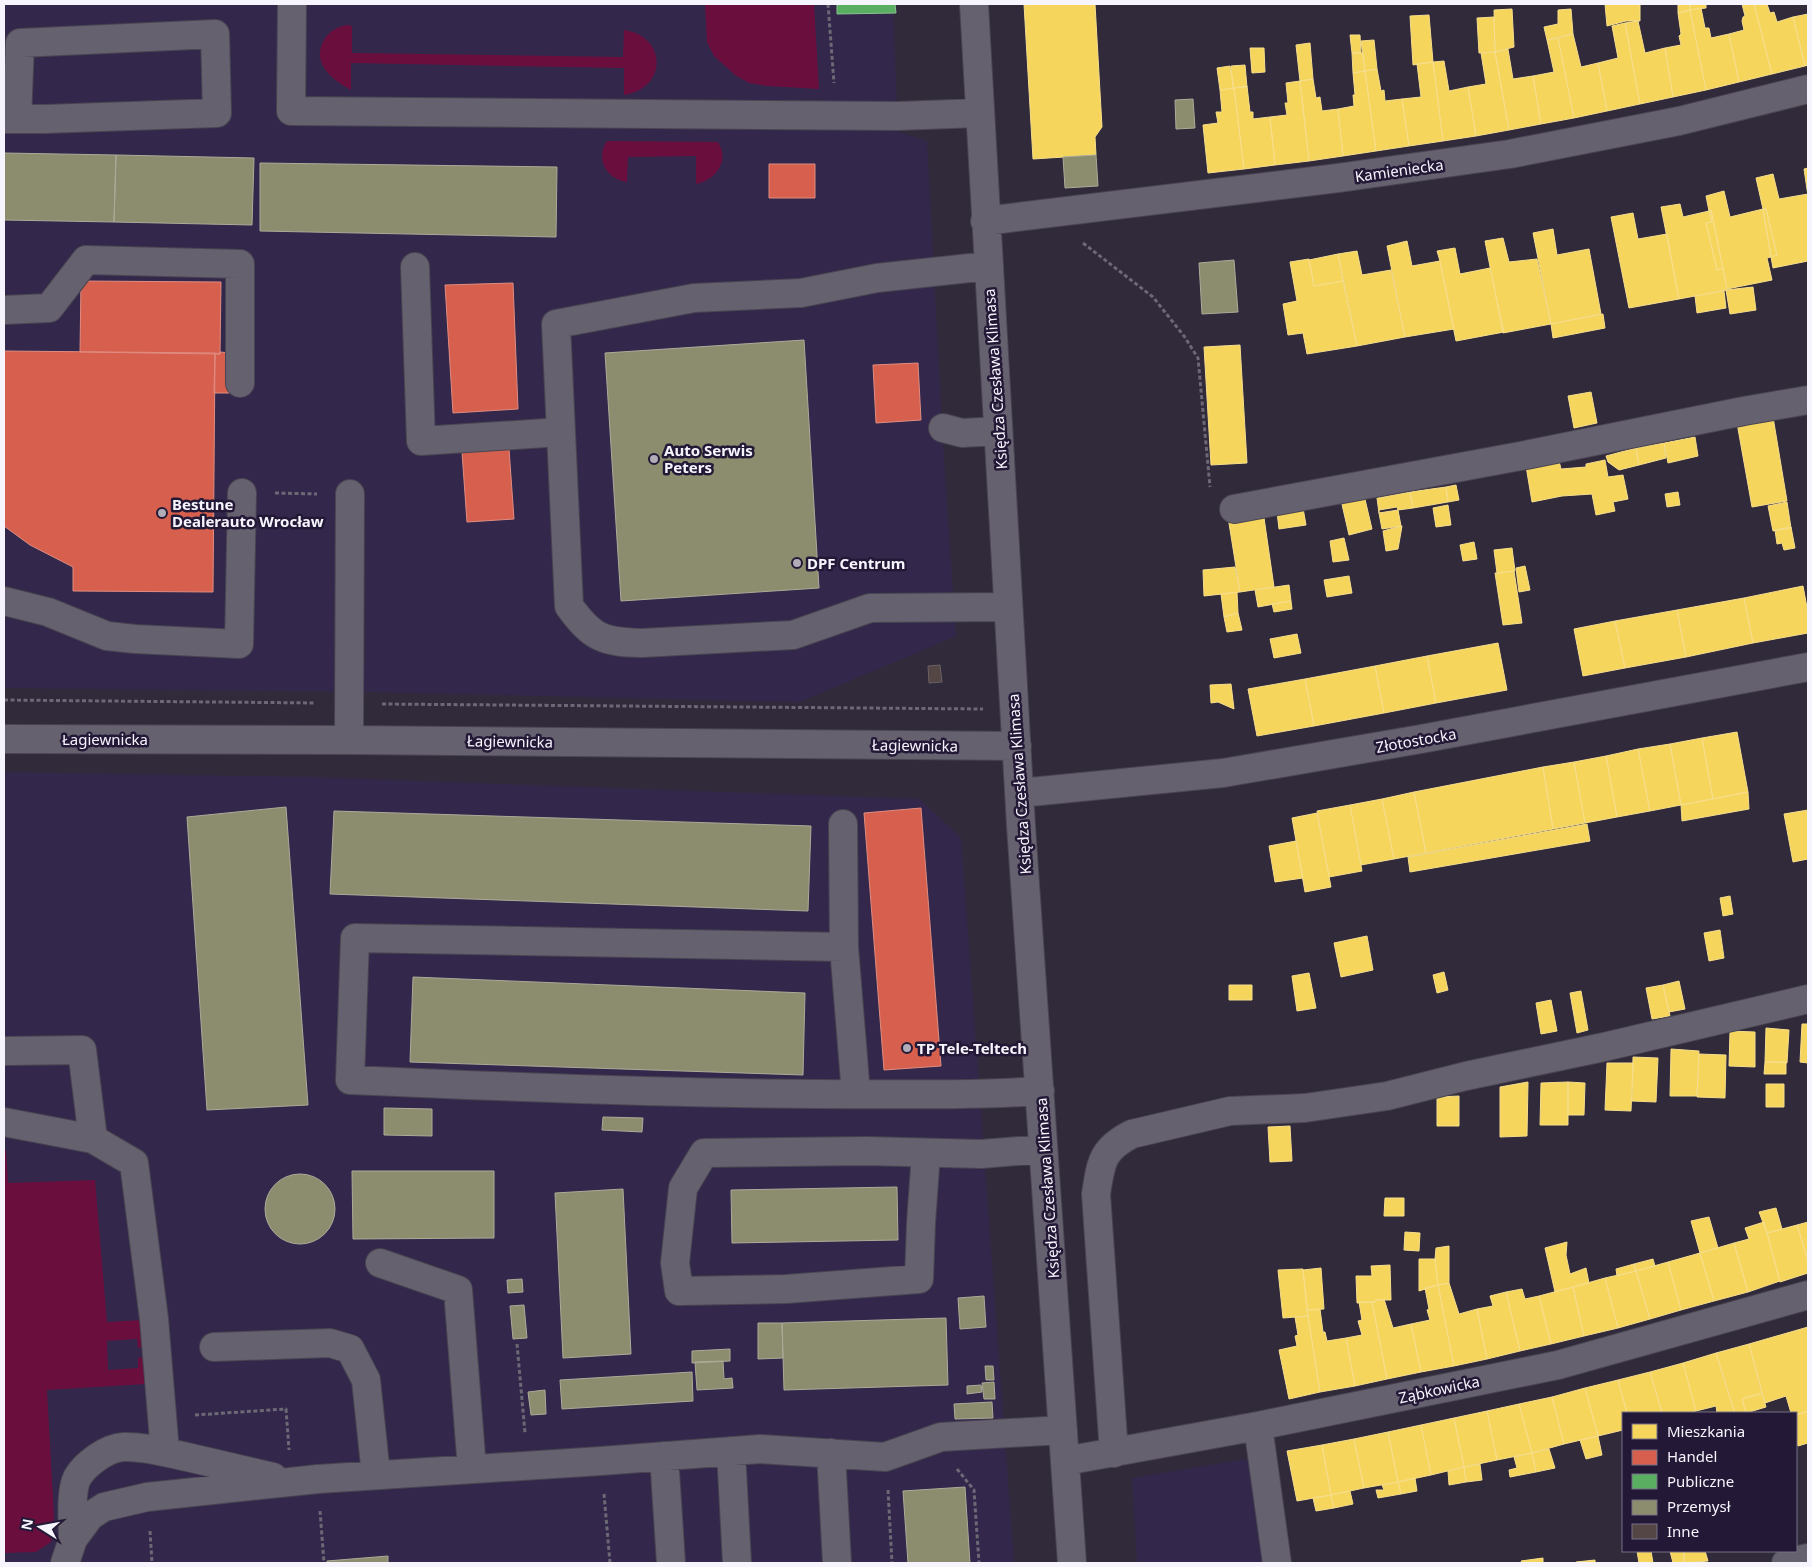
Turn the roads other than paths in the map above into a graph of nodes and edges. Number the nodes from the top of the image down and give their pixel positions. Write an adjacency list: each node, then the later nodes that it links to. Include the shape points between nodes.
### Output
1 (292, 4): 4 (street, via 291,111 888,116)
2 (974, 4): 4 (street, Księdza Czesława Klimasa)
3 (1808, 89): 6 (street, Kamieniecka, via 1680,121 1510,154)
4 (979, 113): 6 (street, Księdza Czesława Klimasa)
5 (10, 119): 5 (street, via 217,113 215,34 20,43)
6 (986, 222): 7 (street, Księdza Czesława Klimasa)
7 (988, 266): 13 (street, Księdza Czesława Klimasa); 14 (street, via 877,278 801,293 694,298 556,324)
8 (415, 267): 14 (street, via 421,441)
9 (4, 310): 10 (street, via 49,308 86,260 240,264)
10 (240, 383)
11 (1808, 400): 17 (street)
12 (943, 428): 13 (street, via 962,433)
13 (998, 431): 19 (street, Księdza Czesława Klimasa)
14 (561, 432): 19 (street, via 569,606 583,625 602,638 642,644 792,635 870,608)
15 (242, 493): 18 (street, via 240,644 107,636 48,612)
16 (350, 494): 22 (street)
17 (1234, 509)
18 (4, 601)
19 (1008, 607): 23 (street, Księdza Czesława Klimasa)
20 (1808, 667): 24 (street, Złotostocka, via 1223,773)
21 (4, 739): 22 (street, Łagiewnicka)
22 (349, 740): 23 (street, Łagiewnicka)
23 (1017, 746): 24 (street, Księdza Czesława Klimasa)
24 (1020, 793): 29 (street, Księdza Czesława Klimasa)
25 (843, 824): 26 (street)
26 (844, 947): 30 (street); 30 (street, via 355,938 350,1080)
27 (1808, 999): 42 (street, via 1387,1096 1306,1108 1230,1111 1132,1134 1118,1141 1108,1151 1100,1170 1096,1194)
28 (4, 1051): 32 (street, via 82,1050)
29 (1040, 1092): 30 (street); 33 (street, Księdza Czesława Klimasa)
30 (856, 1094)
31 (4, 1122): 32 (street)
32 (93, 1139): 41 (street, via 134,1162 154,1320)
33 (1043, 1149): 34 (street, via 981,1154); 39 (street, Księdza Czesława Klimasa)
34 (926, 1152): 34 (street, via 704,1153 682,1188 675,1263 678,1291 786,1289 919,1279)
35 (380, 1263): 46 (street, via 458,1290)
36 (1808, 1295): 38 (street, Ząbkowicka, via 1558,1365)
37 (214, 1348): 47 (street, via 330,1343 350,1349 366,1380)
38 (1258, 1426): 42 (street, Ząbkowicka); 55 (street)
39 (1063, 1430): 43 (street, via 941,1437 885,1457); 45 (street, Księdza Czesława Klimasa)
40 (731, 1451): 43 (street, via 760,1449); 44 (street); 52 (street)
41 (165, 1452): 48 (street); 49 (street, via 121,1447 102,1454 84,1469 77,1479 74,1494)
42 (1114, 1453): 45 (street, Ząbkowicka)
43 (831, 1454): 53 (street)
44 (664, 1456): 46 (street); 51 (street)
45 (1065, 1461): 54 (street, Księdza Czesława Klimasa)
46 (472, 1469): 47 (street)
47 (376, 1475): 48 (street)
48 (294, 1481): 49 (street, via 147,1497 104,1507 90,1516)
49 (69, 1551)
50 (1808, 1558): 56 (street)
51 (671, 1563)
52 (736, 1563)
53 (838, 1563)
54 (1072, 1563)
55 (1277, 1563)
56 (1786, 1563)

